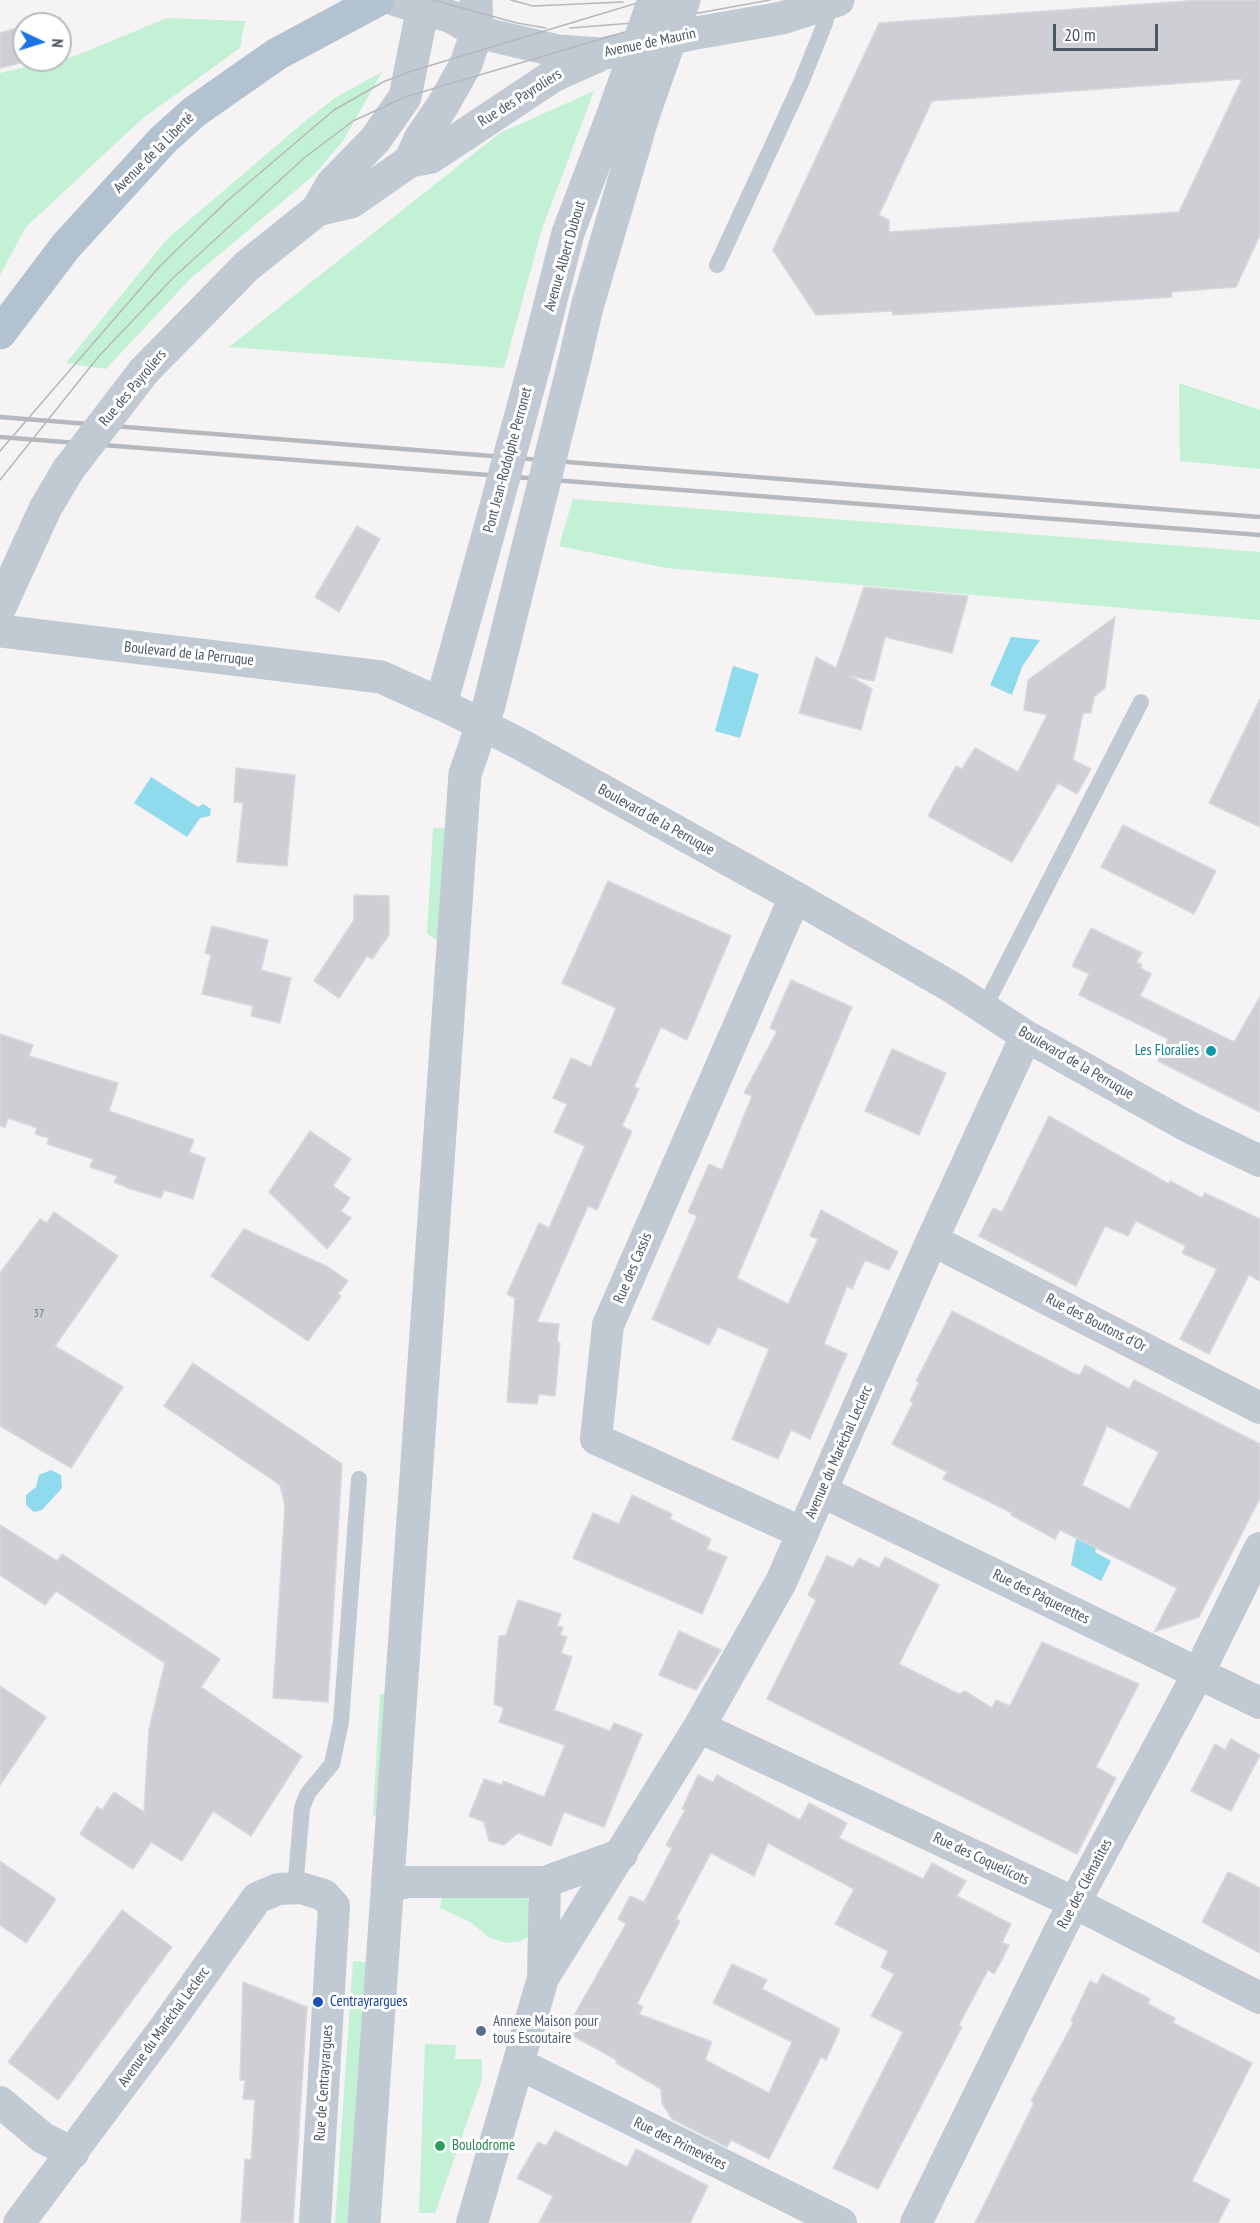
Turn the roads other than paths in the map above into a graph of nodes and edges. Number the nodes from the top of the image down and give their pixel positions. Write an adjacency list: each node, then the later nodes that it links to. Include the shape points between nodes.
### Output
1 (378, 0): 13 (main road, Avenue de la Liberté, via 277,54 194,112 66,246)
2 (476, 0): 7 (street)
3 (654, 0): 9 (street, bridge)
4 (684, 0): 9 (street, bridge)
5 (833, 1): 8 (street, Avenue de Maurin, via 782,18); 12 (lane, via 801,82)
6 (416, 2): 7 (street, Avenue de Maurin); 11 (street, Rue des Payroliers, via 405,97 375,140 332,184)
7 (477, 32): 8 (street, Avenue de Maurin, via 558,51); 10 (street, Rue des Payroliers, via 458,81)
8 (601, 54): 10 (street, Rue des Payroliers, via 553,76 431,157)
9 (628, 117): 14 (street, Avenue Albert Dubout, via 568,233); 19 (street, bridge, via 573,367)
10 (410, 161): 11 (street, Rue des Payroliers, via 351,202)
11 (317, 210): 15 (street, Rue des Payroliers, bridge, via 247,267 144,371 68,470 45,509)
12 (717, 265)
13 (0, 333)
14 (535, 363): 18 (street, Pont Jean-Rodolphe Perronet, bridge)
15 (0, 607)
16 (0, 631): 18 (street, Boulevard de la Perruque, via 381,677)
17 (1141, 702): 21 (lane)
18 (441, 704): 19 (street, Boulevard de la Perruque)
19 (484, 724): 20 (street, Boulevard de la Perruque); 35 (street, via 465,774)
20 (795, 897): 21 (street, Boulevard de la Perruque); 28 (street, Rue des Cassis, via 608,1325 596,1439)
21 (984, 1008): 22 (street, Boulevard de la Perruque)
22 (1026, 1036): 23 (street, Boulevard de la Perruque, via 1187,1126); 24 (street, Avenue du Maréchal Leclerc)
23 (1260, 1161)
24 (932, 1240): 25 (street, Rue des Boutons d'Or); 27 (street, Avenue du Maréchal Leclerc)
25 (1260, 1408)
26 (359, 1479): 36 (lane, via 341,1722 332,1764 308,1793 302,1808)
27 (823, 1492): 28 (street, Avenue du Maréchal Leclerc); 30 (street, Rue des Pâquerettes)
28 (803, 1533): 32 (street, Avenue du Maréchal Leclerc, via 781,1582)
29 (1260, 1548): 30 (street, Rue des Clématites)
30 (1199, 1672): 31 (street, Rue des Pâquerettes); 37 (street, Rue des Clématites)
31 (1260, 1703)
32 (699, 1727): 33 (street, Avenue du Maréchal Leclerc); 37 (street, Rue des Coquelicots)
33 (622, 1854): 34 (street); 39 (street, Avenue du Maréchal Leclerc)
34 (545, 1881): 35 (street, via 408,1882); 39 (street, Avenue du Maréchal Leclerc)
35 (389, 1886): 46 (street)
36 (295, 1889): 38 (street, Avenue du Maréchal Leclerc, via 324,1895); 43 (street, Avenue du Maréchal Leclerc, via 278,1889 257,1898)
37 (1075, 1903): 40 (street, Rue des Coquelicots); 49 (street, Rue des Clématites)
38 (334, 1906): 45 (street, Rue de Centrayrargues)
39 (543, 1978): 41 (street, Avenue du Maréchal Leclerc)
40 (1260, 1998)
41 (519, 2064): 47 (street, Avenue du Maréchal Leclerc); 48 (street, Rue des Primevères)
42 (0, 2102): 43 (street, via 43,2138)
43 (74, 2152): 44 (street, Avenue du Maréchal Leclerc)
44 (19, 2223)
45 (315, 2223)
46 (364, 2223)
47 (472, 2223)
48 (841, 2223)
49 (916, 2223)

